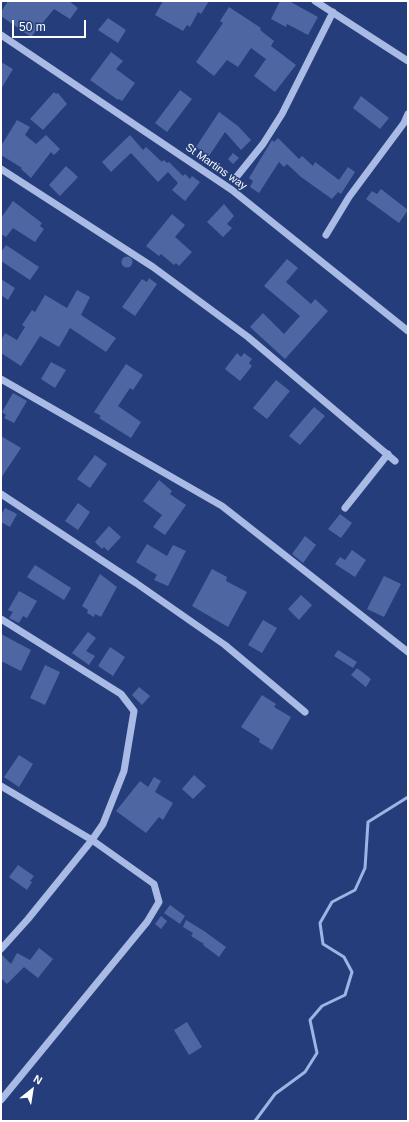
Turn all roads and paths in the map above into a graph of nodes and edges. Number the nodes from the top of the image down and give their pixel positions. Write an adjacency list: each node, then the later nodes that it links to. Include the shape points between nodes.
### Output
1 (315, 1): 2 (street)
2 (333, 12): 4 (street); 7 (street, via 282,114 263,144)
3 (1, 35): 9 (street, St Martins way, via 232,190)
4 (408, 61)
5 (408, 114): 8 (street, via 404,123 348,197)
6 (1, 169): 11 (street, via 153,267 242,332)
7 (234, 180)
8 (326, 236)
9 (408, 331)
10 (1, 378): 16 (street, via 222,506)
11 (388, 454): 12 (street); 14 (street)
12 (395, 461)
13 (1, 494): 17 (street, via 225,645)
14 (346, 508)
15 (1, 619): 19 (street, via 121,694 134,711 124,771 103,824)
16 (408, 652)
17 (305, 712)
18 (1, 786): 19 (street)
19 (92, 840): 20 (street); 21 (street, via 154,884 159,902 147,922)
20 (1, 949)
21 (1, 1100)

